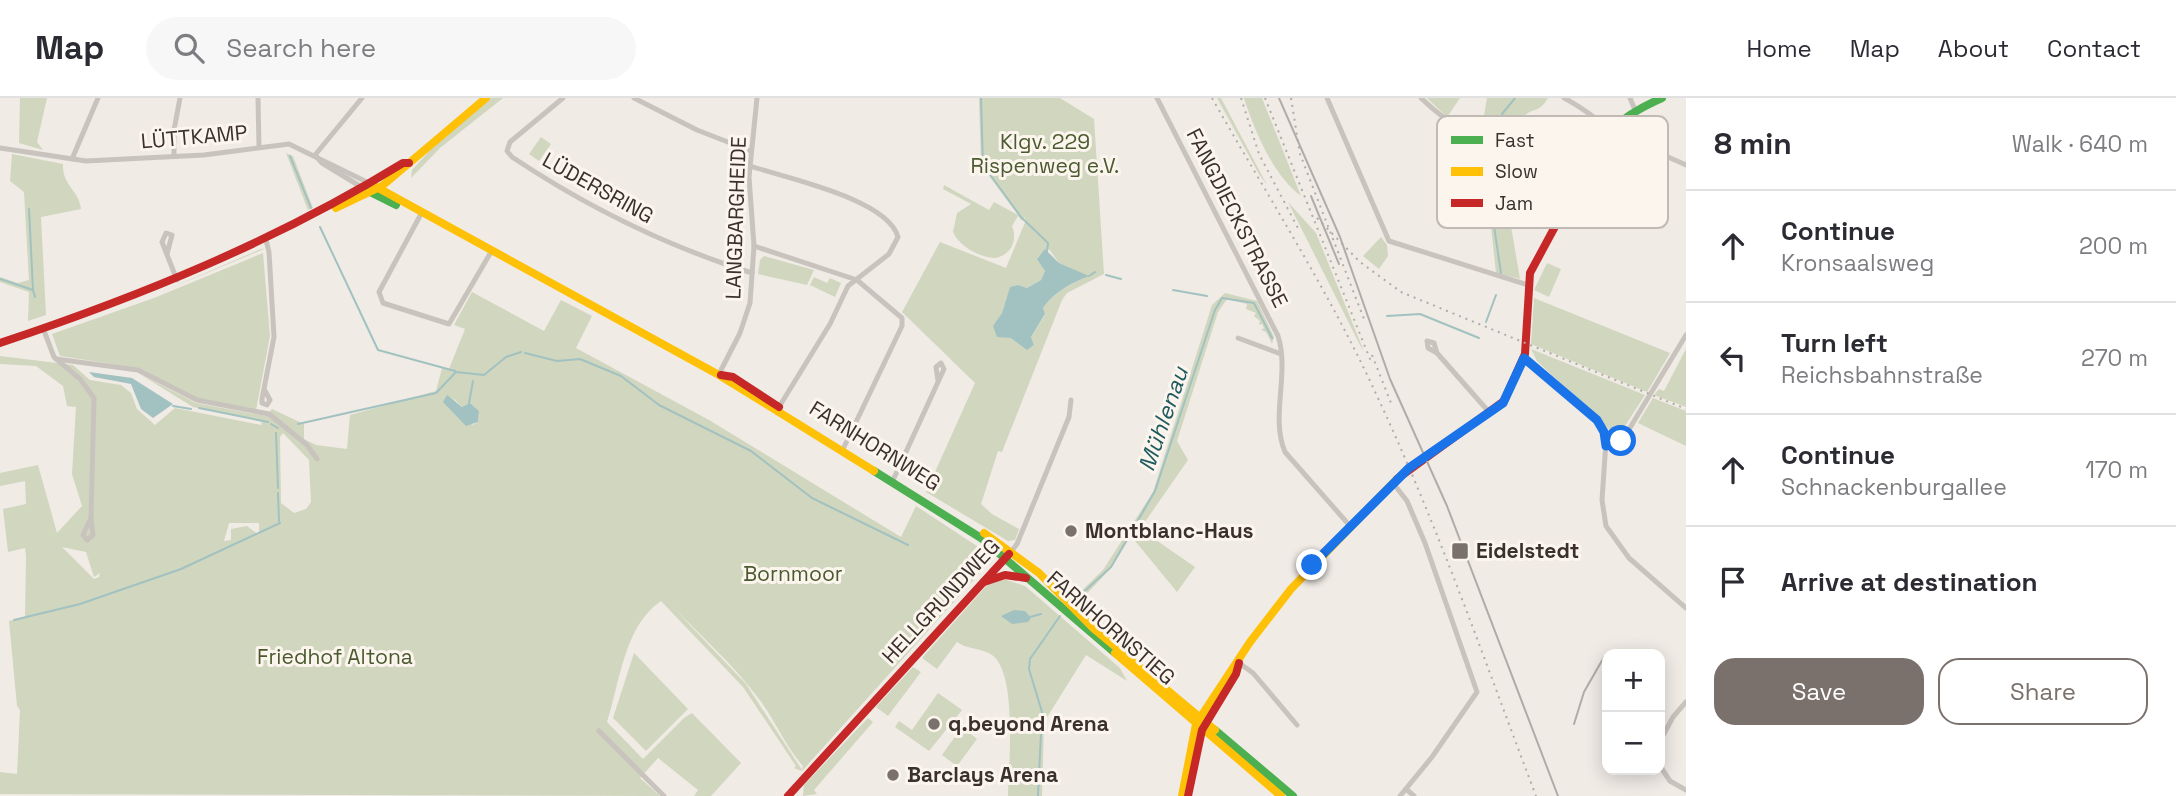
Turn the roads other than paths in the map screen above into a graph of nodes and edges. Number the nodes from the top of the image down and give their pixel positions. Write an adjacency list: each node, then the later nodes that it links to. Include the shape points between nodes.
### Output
1 (98, 98): 26 (street)
2 (180, 98): 24 (street)
3 (258, 98): 20 (street)
4 (362, 98): 23 (street)
5 (486, 98): 15 (main road)
6 (563, 98): 39 (street, LÜDERSRING, via 510,142 507,151 512,158 643,232)
7 (634, 98): 22 (street, via 733,147)
8 (757, 98): 22 (street, LANGBARGHEIDE)
9 (1157, 98): 48 (street, FANGDIECKSTRASSE, via 1278,336)
10 (1327, 98): 42 (street, via 1389,241)
11 (1421, 98): 17 (street)
12 (1564, 98): 18 (street)
13 (1630, 98): 16 (street)
14 (1662, 98): 16 (main road)
15 (475, 101): 27 (main road)
16 (1634, 110): 19 (main road)
17 (1440, 116)
18 (1594, 116)
19 (1626, 116)
20 (259, 147): 23 (street, LÜTTKAMP, via 289,144); 24 (street, LÜTTKAMP)
21 (0, 148): 26 (street, LÜTTKAMP)
22 (751, 151): 29 (street, LANGBARGHEIDE)
23 (315, 155): 31 (street, FARNHORNWEG)
24 (174, 156): 26 (street, LÜTTKAMP)
25 (1668, 156): 28 (street)
26 (72, 159)
27 (409, 163): 30 (main road); 31 (main road)
28 (1686, 165)
29 (750, 166): 36 (street, LANGBARGHEIDE); 41 (street, via 860,203 889,221 897,233 894,248)
30 (394, 179): 31 (main road); 32 (main road)
31 (370, 188): 32 (main road, FARNHORNWEG); 33 (main road, FARNHORNWEG); 35 (main road)
32 (397, 200): 33 (main road, FARNHORNWEG)
33 (421, 214): 37 (main road, FARNHORNWEG); 37 (street, via 379,292 380,301 449,324)
34 (1554, 228): 42 (main road)
35 (266, 240): 40 (main road); 56 (street, via 274,329 264,389 270,402)
36 (754, 246): 39 (street, LANGBARGHEIDE); 41 (street)
37 (491, 252): 51 (main road, FARNHORNWEG)
38 (167, 254): 40 (street)
39 (752, 274): 51 (street, LANGBARGHEIDE, via 744,324)
40 (177, 280): 43 (main road)
41 (857, 280): 54 (street, via 848,286); 58 (street, via 903,321)
42 (1528, 285): 49 (main road)
43 (43, 328): 46 (main road); 50 (street)
44 (1686, 335): 57 (street, via 1625,436 1616,445)
45 (1238, 338): 48 (street)
46 (0, 343)
47 (1437, 353): 55 (street)
48 (1281, 354): 63 (street, FANGDIECKSTRASSE, via 1282,446)
49 (1524, 358): 55 (main road, via 1504,401); 57 (street, via 1597,420)
50 (56, 359): 56 (street, via 138,370 197,400); 62 (street, via 87,387 95,405)
51 (719, 375): 54 (main road, FARNHORNWEG, via 733,377); 64 (main road, FARNHORNWEG)
52 (938, 381): 60 (street)
53 (1072, 400): 64 (street, HELLGRUNDWEG, via 1017,544)
54 (779, 407): 58 (main road, FARNHORNWEG)
55 (1489, 412): 61 (main road)
56 (264, 413): 59 (street, via 301,439)
57 (1606, 446): 67 (street, via 1602,500 1611,536)
58 (844, 447): 60 (main road, FARNHORNWEG)
59 (317, 459)
60 (894, 478): 64 (main road, FARNHORNWEG)
61 (1393, 483): 63 (main road); 77 (street, via 1407,501 1425,543 1477,687 1474,698)
62 (91, 518)
63 (1350, 526): 68 (main road, via 1291,589)
64 (1008, 554): 65 (main road, FARNHORNSTIEG); 66 (main road, HELLGRUNDWEG); 70 (main road, FARNHORNSTIEG, via 1039,573 1093,628)
65 (1030, 580): 66 (main road, via 1005,575); 70 (main road, FARNHORNSTIEG)
66 (982, 583): 79 (main road, HELLGRUNDWEG)
67 (1686, 608)
68 (1238, 663): 70 (main road, via 1236,674); 71 (street, via 1253,673)
69 (1686, 702): 73 (street)
70 (1201, 723): 74 (main road); 75 (main road); 81 (main road, via 1188,752); 84 (main road)
71 (1297, 724)
72 (599, 731): 80 (street)
73 (1665, 732)
74 (1216, 742): 75 (main road); 83 (main road)
75 (1196, 748): 82 (main road)
76 (1665, 774): 78 (street)
77 (1406, 789): 85 (street); 86 (street)
78 (1686, 790)
79 (791, 795)
80 (664, 796)
81 (1182, 796)
82 (1188, 796)
83 (1281, 796)
84 (1293, 796)
85 (1400, 796)
86 (1414, 796)

